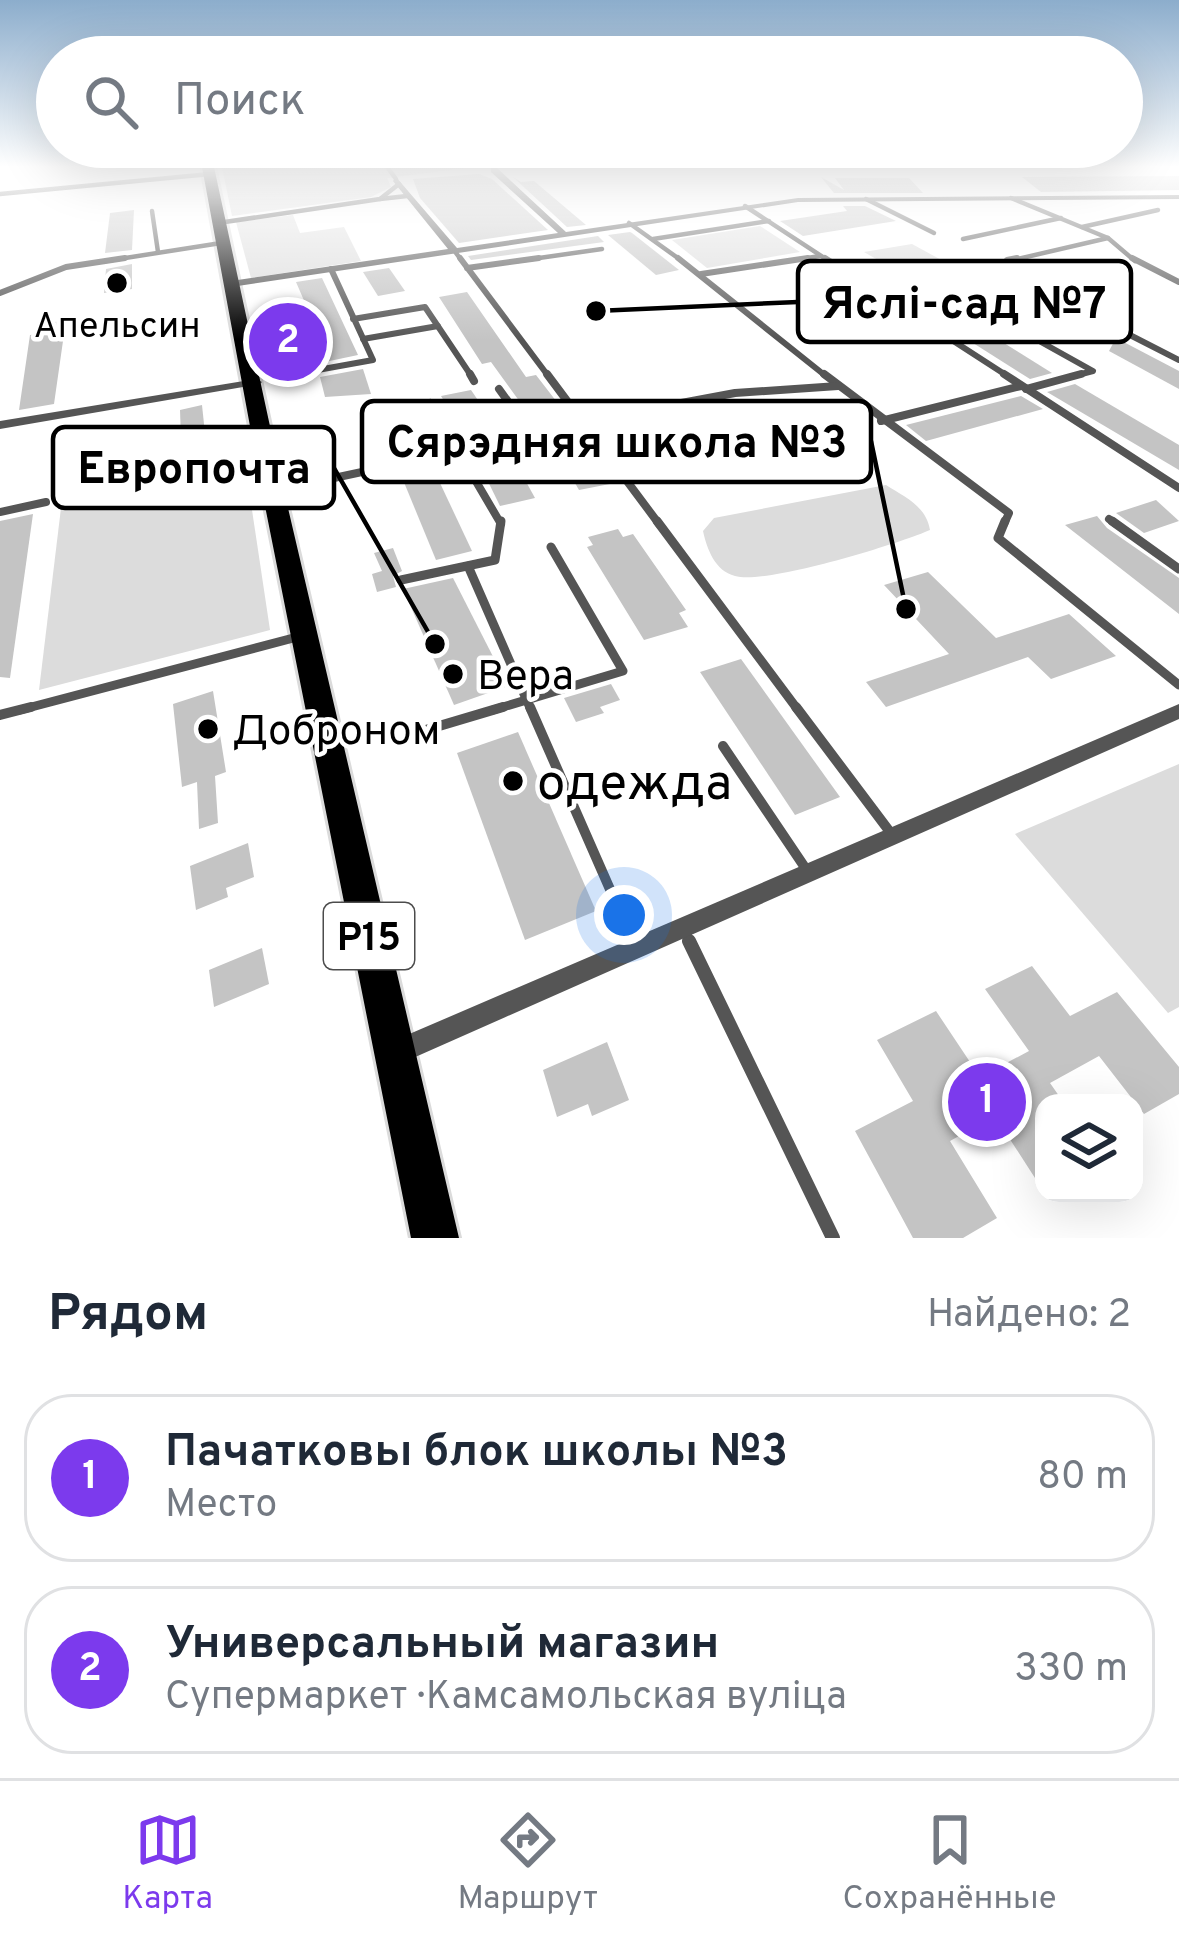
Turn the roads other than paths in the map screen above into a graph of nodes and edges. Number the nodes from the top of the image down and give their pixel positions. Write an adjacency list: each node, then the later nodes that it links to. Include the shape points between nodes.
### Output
1 (154, 225): 22 (lane)
2 (218, 225): 19 (main road, Р15)
3 (432, 225): 20 (street)
4 (554, 225): 14 (street)
5 (617, 225): 14 (street)
6 (632, 225): 17 (lane)
7 (744, 225): 17 (lane)
8 (775, 225): 23 (lane)
9 (918, 225): 15 (lane)
10 (1029, 225): 18 (lane)
11 (1077, 225): 13 (lane)
12 (1092, 225): 13 (lane)
13 (1082, 227): 16 (lane)
14 (563, 233): 20 (street)
15 (934, 233)
16 (1108, 238): 27 (lane, via 1140,265); 31 (lane, via 1007,260)
17 (652, 239): 26 (lane)
18 (963, 239)
19 (221, 243): 22 (lane); 28 (main road, Р15)
20 (453, 249): 24 (street); 25 (lane)
21 (602, 249): 25 (lane)
22 (158, 252): 29 (lane, via 66,268)
23 (822, 256): 26 (lane); 32 (lane)
24 (331, 268): 28 (street); 33 (lane)
25 (467, 268): 47 (lane)
26 (701, 274): 42 (lane)
27 (1179, 282)
28 (231, 284): 41 (main road, Р15)
29 (0, 293)
30 (942, 298): 32 (lane)
31 (1088, 301)
32 (899, 306): 43 (lane)
33 (353, 320): 34 (lane, via 425,307); 36 (lane)
34 (438, 326): 36 (lane); 40 (lane)
35 (1126, 333): 38 (lane)
36 (363, 339): 39 (lane, via 373,360)
37 (1041, 341): 43 (lane, via 1093,371)
38 (1179, 360)
39 (312, 371)
40 (474, 380)
41 (256, 382): 48 (street); 51 (main road, Р15)
42 (838, 386): 46 (lane); 47 (lane, via 735,393)
43 (1024, 387): 46 (lane); 53 (lane)
44 (499, 389): 49 (lane)
45 (430, 403): 52 (lane)
46 (881, 421): 63 (lane, via 1009,513 998,538)
47 (586, 422): 49 (lane); 69 (lane)
48 (0, 425)
49 (533, 436): 52 (lane)
50 (295, 437): 51 (lane)
51 (266, 443): 54 (main road, Р15)
52 (458, 452): 54 (lane); 59 (lane, via 501,521 495,560)
53 (1179, 488)
54 (273, 491): 62 (main road, Р15)
55 (46, 502): 56 (lane)
56 (0, 512)
57 (1109, 520): 60 (lane)
58 (551, 547): 64 (lane, via 623,671)
59 (468, 566): 61 (lane); 64 (lane)
60 (1179, 569)
61 (401, 580)
62 (306, 635): 66 (lane); 73 (main road, Р15)
63 (1179, 685)
64 (526, 700): 67 (lane); 72 (lane)
65 (1179, 711): 69 (street)
66 (0, 715)
67 (419, 732)
68 (723, 746): 70 (lane)
69 (893, 836): 70 (street)
70 (808, 872): 71 (street)
71 (682, 928): 72 (street); 75 (lane)
72 (635, 947): 73 (street)
73 (394, 1054): 74 (main road, Р15)
74 (434, 1238)
75 (833, 1238)

